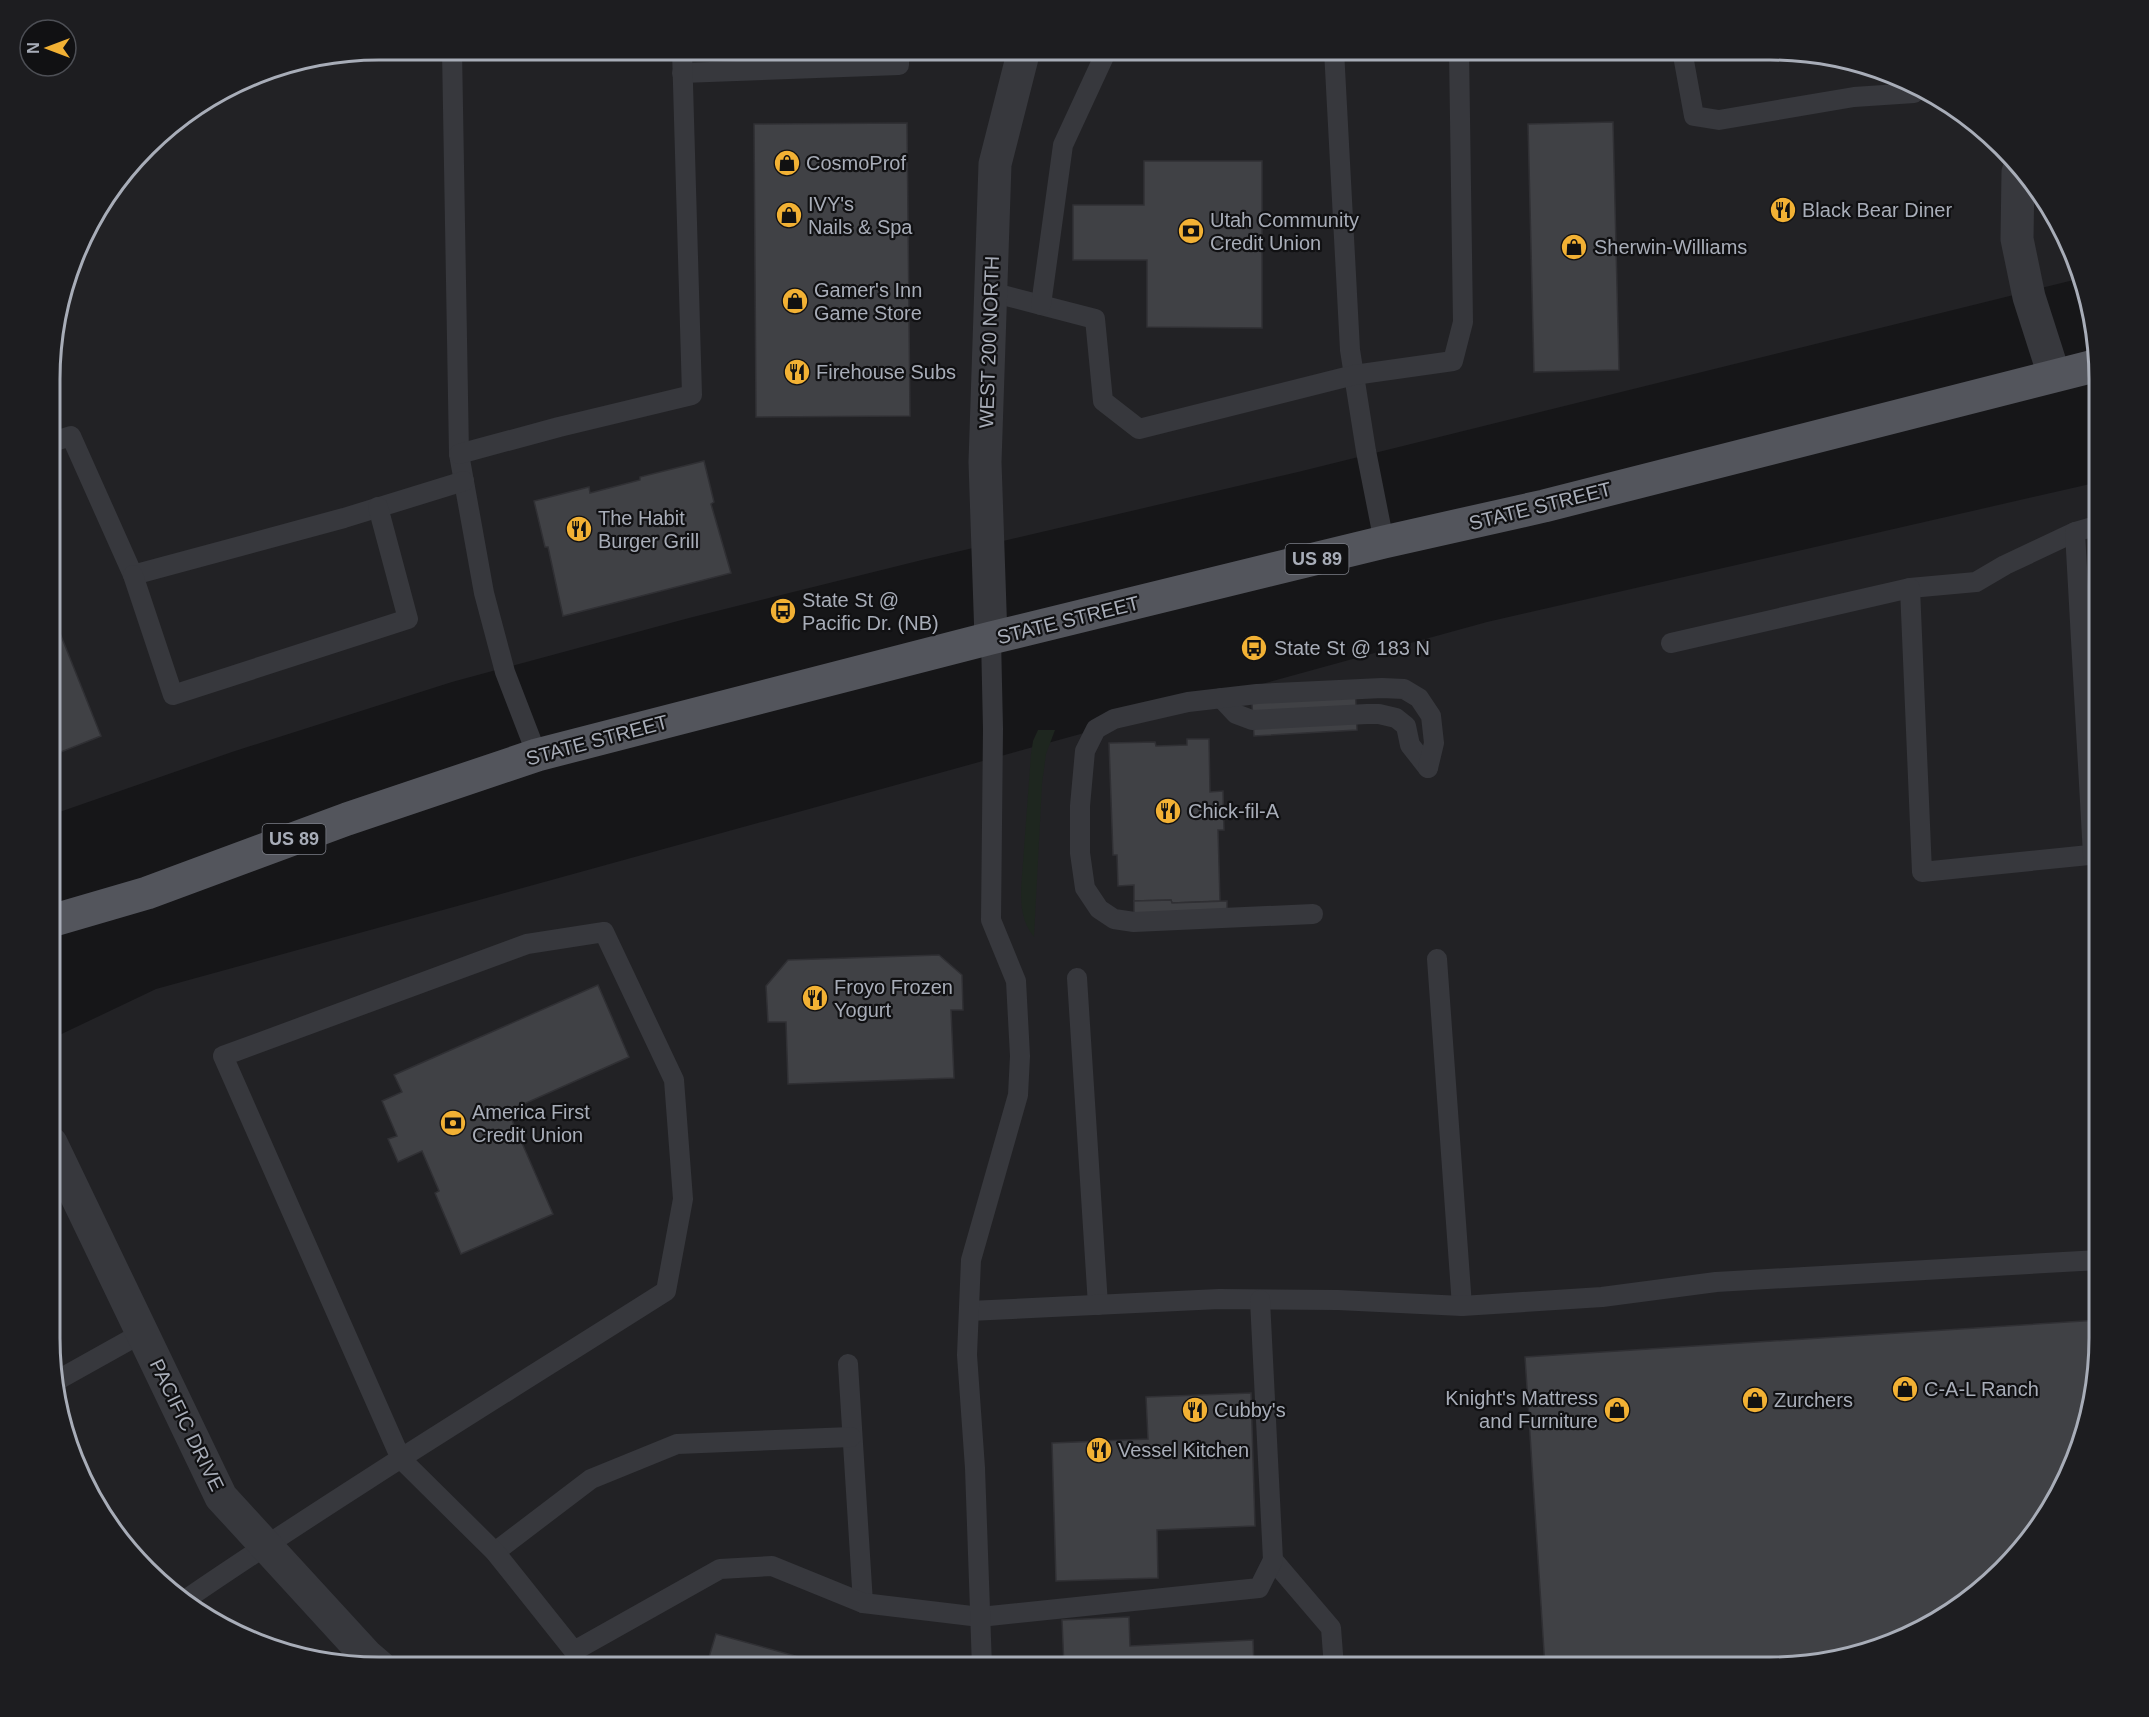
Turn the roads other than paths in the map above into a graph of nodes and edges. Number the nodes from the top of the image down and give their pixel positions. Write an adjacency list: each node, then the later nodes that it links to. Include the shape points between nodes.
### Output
1 (452, 60): 18 (lane)
2 (682, 60): 9 (lane)
3 (899, 60): 9 (lane, via 899,65)
4 (1031, 60): 12 (street, WEST 200 NORTH, via 995,165)
5 (1102, 60): 13 (lane, via 1063,145)
6 (1335, 60): 15 (lane)
7 (1460, 60): 15 (lane, via 1463,322 1453,361)
8 (1684, 60): 10 (lane, via 1694,116 1719,120)
9 (682, 73): 18 (lane, via 692,395)
10 (1907, 91)
11 (2018, 179): 16 (street, via 2017,239 2029,297)
12 (991, 292): 13 (lane); 26 (street, WEST 200 NORTH, via 985,462)
13 (1041, 305): 15 (lane, via 1095,319 1103,401 1139,429)
14 (2088, 366): 16 (main road, STATE STREET / US 89)
15 (1354, 375): 23 (lane)
16 (2054, 375): 23 (main road, STATE STREET / US 89, via 1544,506)
17 (60, 439): 24 (lane, via 71,436)
18 (459, 454): 19 (lane)
19 (464, 481): 20 (lane); 30 (lane, via 484,593 505,672)
20 (378, 507): 24 (lane); 24 (lane, via 408,619 173,695)
21 (2089, 528): 22 (lane)
22 (2075, 532): 25 (lane, via 1976,582); 29 (lane)
23 (1384, 542): 26 (main road, STATE STREET / US 89)
24 (133, 575)
25 (1910, 588): 27 (lane); 31 (lane, via 1922,872)
26 (991, 638): 30 (main road, STATE STREET / US 89); 41 (lane, via 991,920 1016,981 1019,1076 1011,1125 971,1260)
27 (1671, 643)
28 (1221, 698): 28 (lane, via 1404,690 1419,698 1431,716 1434,743 1428,768 1410,746 1406,726 1396,718 1367,714 1252,720 1236,714); 32 (lane, via 1114,719 1096,729 1085,751 1080,806 1084,888 1099,909 1114,919 1134,922)
29 (2089, 747)
30 (537, 755): 33 (main road, STATE STREET / US 89, via 347,819 147,893)
31 (2089, 855)
32 (1313, 914)
33 (60, 918)
34 (1437, 959): 40 (lane)
35 (1077, 978): 39 (lane)
36 (60, 1162): 42 (street, PACIFIC DRIVE)
37 (2089, 1261): 40 (lane, via 1716,1282 1602,1297)
38 (1260, 1300): 39 (lane); 40 (lane); 49 (lane)
39 (1098, 1305): 41 (lane)
40 (1462, 1306)
41 (969, 1311): 52 (lane, via 967,1355)
42 (142, 1333): 44 (lane); 47 (street, PACIFIC DRIVE, via 221,1497)
43 (848, 1364): 45 (lane)
44 (63, 1377)
45 (851, 1437): 48 (lane, via 677,1444 591,1479); 51 (lane)
46 (401, 1458): 46 (lane, via 666,1291 683,1199 674,1080 604,932 527,944 223,1056); 47 (lane); 48 (lane)
47 (265, 1545): 50 (lane); 53 (street, PACIFIC DRIVE)
48 (495, 1552): 54 (lane)
49 (1273, 1560): 52 (lane, via 1259,1588); 57 (lane, via 1331,1628)
50 (191, 1596)
51 (863, 1603): 52 (lane); 55 (lane, via 772,1566 720,1569)
52 (980, 1617): 56 (lane)
53 (368, 1656)
54 (576, 1657)
55 (581, 1657)
56 (982, 1657)
57 (1333, 1657)

